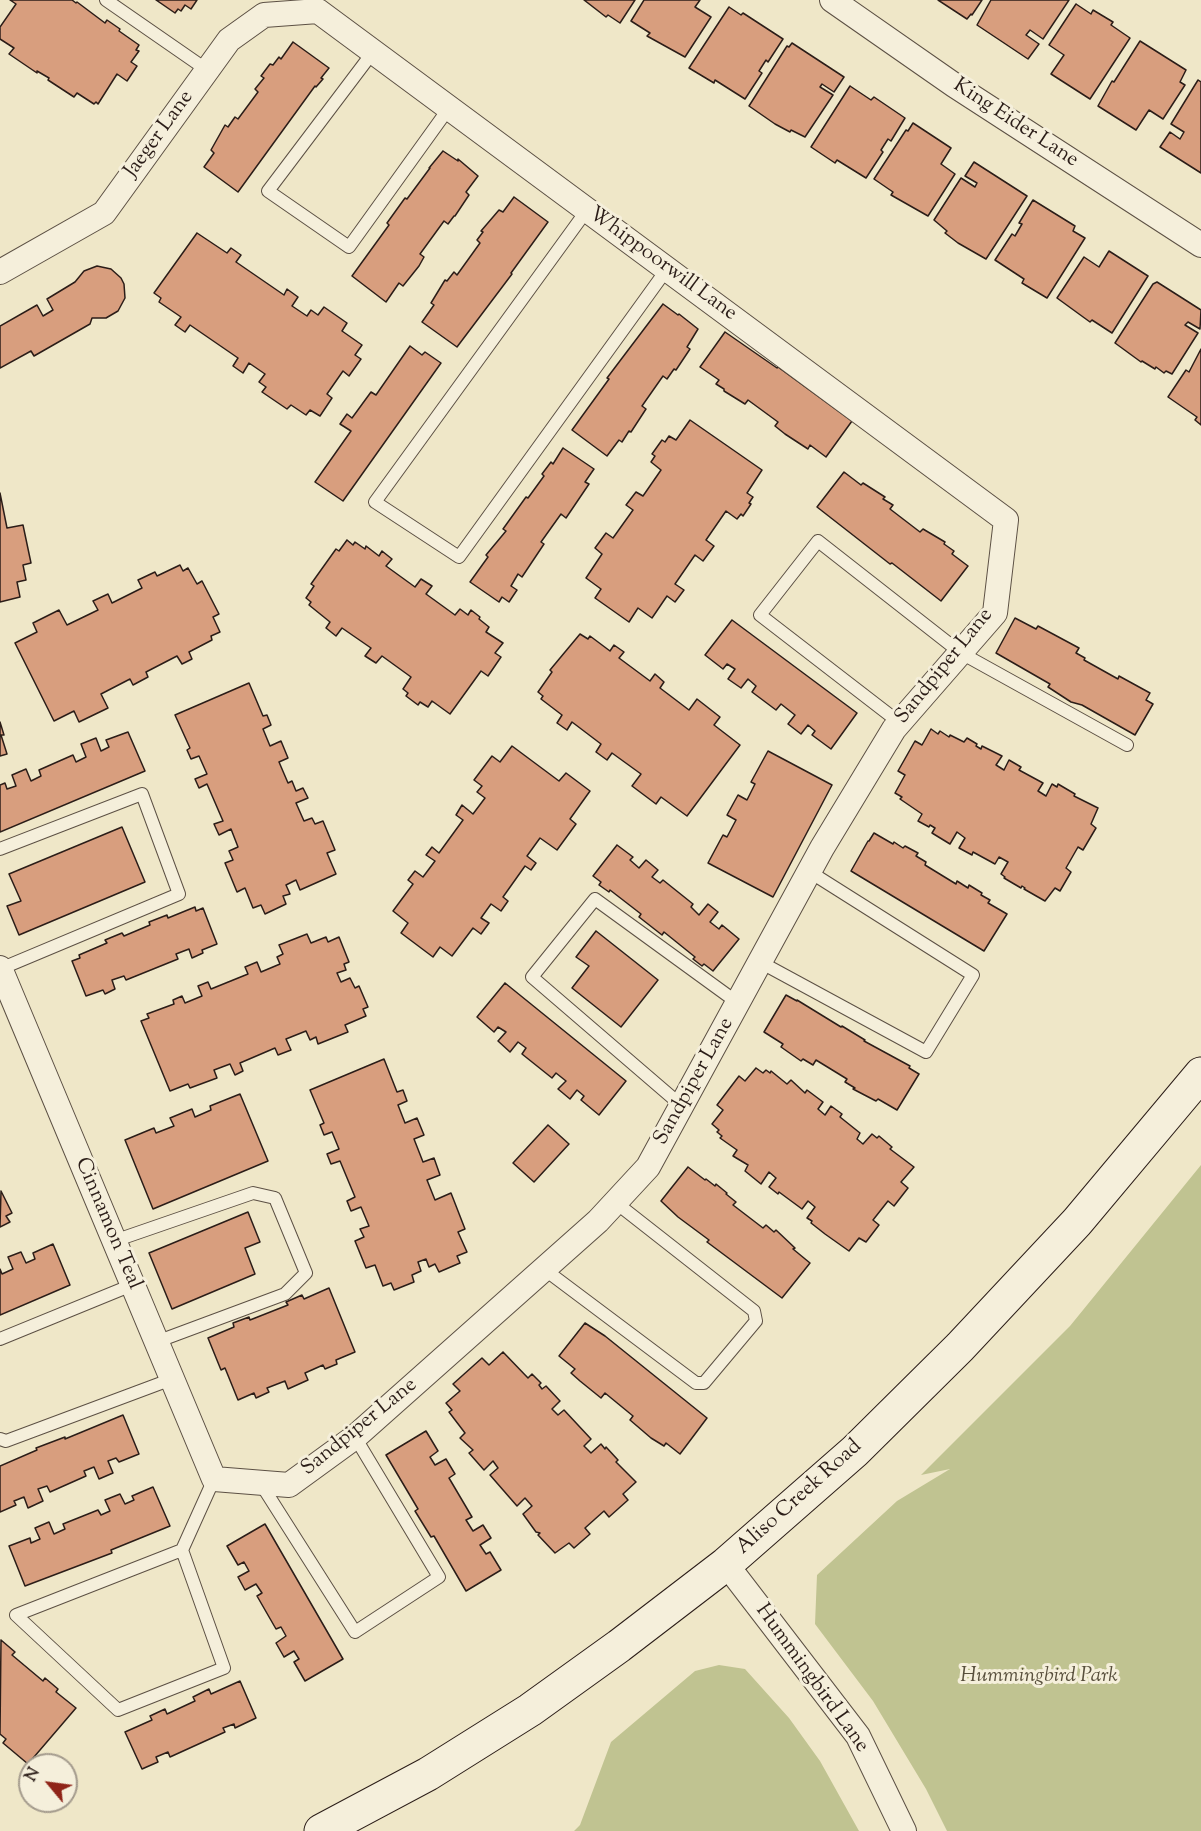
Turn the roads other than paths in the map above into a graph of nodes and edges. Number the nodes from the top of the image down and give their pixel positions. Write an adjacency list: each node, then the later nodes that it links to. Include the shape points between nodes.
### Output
1 (106, 0): 5 (lane)
2 (832, 0): 8 (street, King Eider Lane, via 954,85)
3 (318, 11): 4 (street, Whippoorwill Lane); 5 (street, Jaeger Lane, via 264,15 229,40)
4 (373, 52): 6 (street, Whippoorwill Lane); 6 (lane, via 268,191 349,248)
5 (207, 70): 9 (street, Jaeger Lane, via 104,213)
6 (448, 108): 7 (street, Whippoorwill Lane)
7 (587, 210): 10 (street, Whippoorwill Lane); 10 (lane, via 375,502 459,557)
8 (1201, 245)
9 (4, 260)
10 (667, 269): 11 (street, Whippoorwill Lane)
11 (1005, 520): 12 (street, Sandpiper Lane, via 995,613)
12 (961, 653): 13 (street, Sandpiper Lane); 13 (lane, via 818,541 760,615); 14 (lane)
13 (900, 723): 16 (street, Sandpiper Lane)
14 (1127, 745)
15 (0, 849): 18 (lane, via 142,794 180,894)
16 (810, 872): 17 (street, Sandpiper Lane); 17 (lane, via 973,975 926,1052)
17 (760, 962): 19 (street, Sandpiper Lane)
18 (2, 978): 23 (street, Cinnamon Teal)
19 (738, 1003): 21 (street, Sandpiper Lane); 21 (lane, via 595,899 532,977)
20 (1201, 1074): 34 (main road, Aliso Creek Road, via 1077,1222 960,1347 855,1451)
21 (682, 1106): 22 (street, Sandpiper Lane, via 648,1167)
22 (615, 1202): 24 (street, Sandpiper Lane); 24 (lane, via 754,1311 756,1321 704,1383 696,1383)
23 (114, 1241): 25 (street, Cinnamon Teal); 27 (lane, via 253,1193 275,1198 306,1273 285,1294)
24 (544, 1269): 29 (street, Sandpiper Lane)
25 (132, 1285): 26 (lane); 27 (street, Cinnamon Teal)
26 (0, 1339)
27 (156, 1342): 28 (street, Cinnamon Teal)
28 (172, 1379): 30 (lane, via 6,1441); 31 (street, Cinnamon Teal)
29 (355, 1437): 32 (street, Sandpiper Lane, via 289,1485); 32 (lane, via 439,1577 355,1632)
30 (0, 1439)
31 (214, 1479): 32 (street, Sandpiper Lane); 33 (lane)
32 (261, 1483)
33 (182, 1550): 33 (lane, via 224,1668 118,1710 16,1615)
34 (726, 1564): 35 (main road, Aliso Creek Road, via 530,1710 428,1774); 36 (street, Hummingbird Lane, via 858,1736)
35 (321, 1831)
36 (904, 1831)

